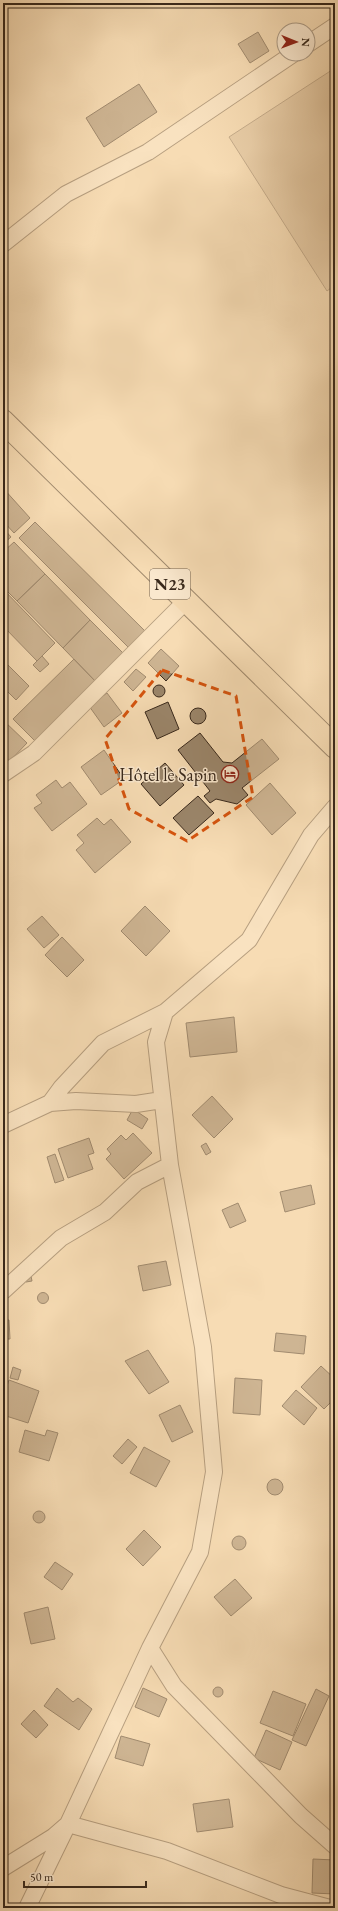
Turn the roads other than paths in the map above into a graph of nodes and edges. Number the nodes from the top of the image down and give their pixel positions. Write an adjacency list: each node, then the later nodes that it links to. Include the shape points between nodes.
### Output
1 (335, 26): 2 (street)
2 (316, 39)
3 (280, 62): 4 (street, via 148,152 66,194)
4 (3, 244)
5 (3, 421): 6 (highway, N23)
6 (187, 600): 7 (highway, N23); 8 (street, via 34,753)
7 (335, 747)
8 (3, 774)
9 (335, 808): 10 (street, via 311,835 249,940)
10 (165, 1012): 11 (street, via 156,1042); 12 (street, via 103,1043 61,1088)
11 (162, 1100): 12 (street, via 136,1104 76,1101); 14 (street)
12 (50, 1104): 13 (street)
13 (3, 1125)
14 (170, 1165): 15 (street, via 137,1182 105,1212 61,1238); 16 (street, via 203,1347 214,1472 200,1552)
15 (3, 1291)
16 (150, 1648): 17 (street); 18 (street, via 174,1686 301,1816)
17 (68, 1824): 19 (street, via 53,1837); 20 (street); 21 (street, via 167,1851 281,1895)
18 (335, 1846)
19 (3, 1868)
20 (27, 1908)
21 (330, 1908)

